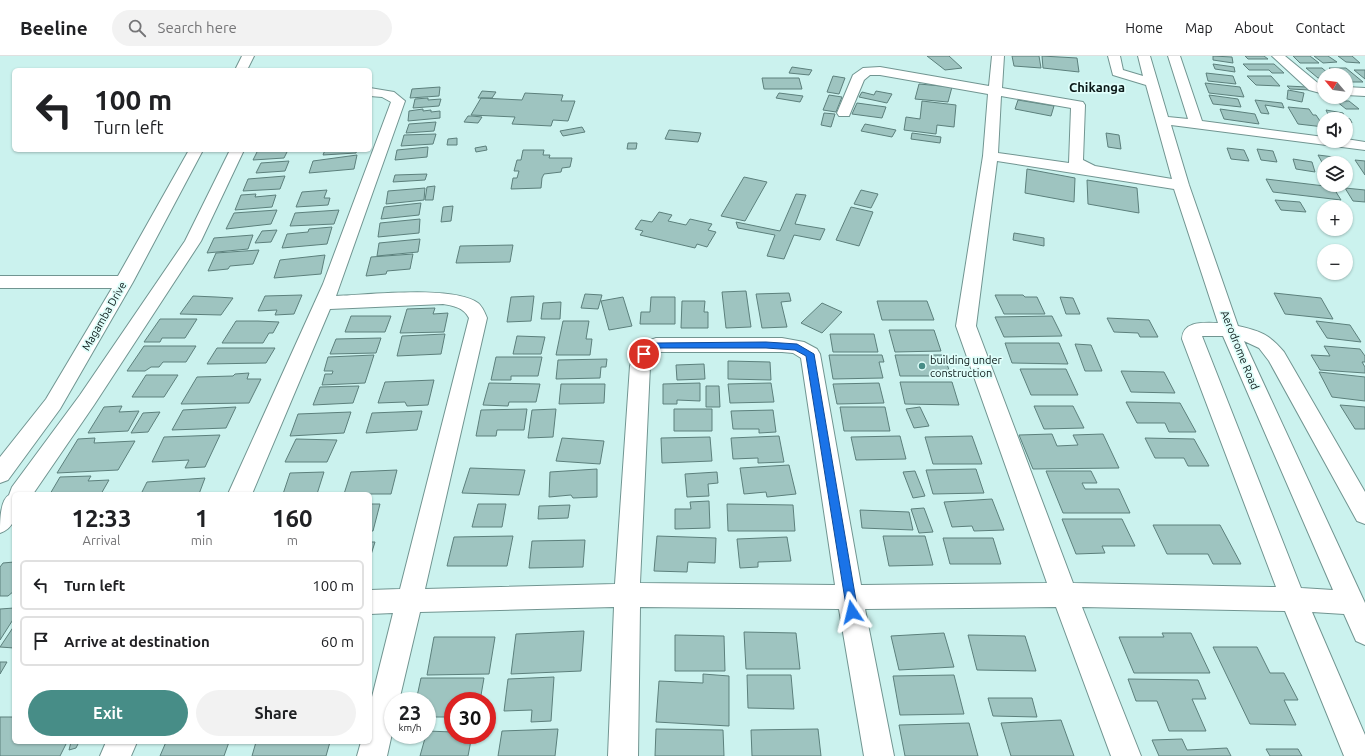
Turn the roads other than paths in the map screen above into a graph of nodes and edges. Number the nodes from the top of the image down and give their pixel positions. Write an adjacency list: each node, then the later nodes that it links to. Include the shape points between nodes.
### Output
1 (248, 56): 7 (street)
2 (998, 56): 11 (street)
3 (1114, 56): 9 (street, via 1117,72)
4 (1144, 56): 9 (street, Aerodrome Road)
5 (1174, 56): 8 (street)
6 (1278, 56): 10 (street)
7 (242, 68)
8 (1180, 75): 9 (street); 17 (street)
9 (1150, 80): 16 (street, Aerodrome Road)
10 (1317, 88)
11 (995, 91): 15 (street, via 880,71 867,71 858,78); 23 (street); 24 (street, via 1078,105 1076,162)
12 (1353, 91): 14 (street)
13 (372, 92): 28 (street, via 388,95 398,101)
14 (1365, 92)
15 (844, 113)
16 (1162, 120): 17 (street); 25 (street, Aerodrome Road)
17 (1196, 124): 18 (street)
18 (1317, 140)
19 (1353, 144): 20 (street)
20 (1365, 146)
21 (195, 152): 27 (street, Magamba Drive)
22 (235, 152): 31 (street, via 194,240 87,400)
23 (990, 156): 24 (street); 37 (street, via 966,326)
24 (1092, 170): 25 (street)
25 (1181, 185): 29 (street, Aerodrome Road)
26 (0, 282): 27 (street)
27 (124, 282): 30 (street, Magamba Drive, via 54,404)
28 (323, 304): 32 (street); 40 (street, via 444,298 465,303 473,308 478,318)
29 (1230, 330): 34 (street, via 1266,342 1277,357); 39 (street, via 1198,329 1192,334 1192,339); 42 (street, Aerodrome Road)
30 (0, 474)
31 (21, 492)
32 (241, 492)
33 (12, 506): 35 (street)
34 (1365, 514)
35 (0, 523)
36 (627, 595): 38 (street); 38 (street, via 640,366 644,354 656,346 782,345 797,347 810,354); 40 (street); 47 (street)
37 (1064, 595): 38 (street); 39 (street); 49 (street)
38 (850, 597): 48 (street)
39 (1293, 599): 42 (street); 50 (street)
40 (411, 601): 41 (street); 46 (street)
41 (372, 602)
42 (1351, 603): 43 (street, Aerodrome Road)
43 (1365, 632)
44 (121, 744): 45 (street)
45 (115, 756)
46 (372, 756)
47 (623, 756)
48 (879, 756)
49 (1126, 756)
50 (1359, 756)

